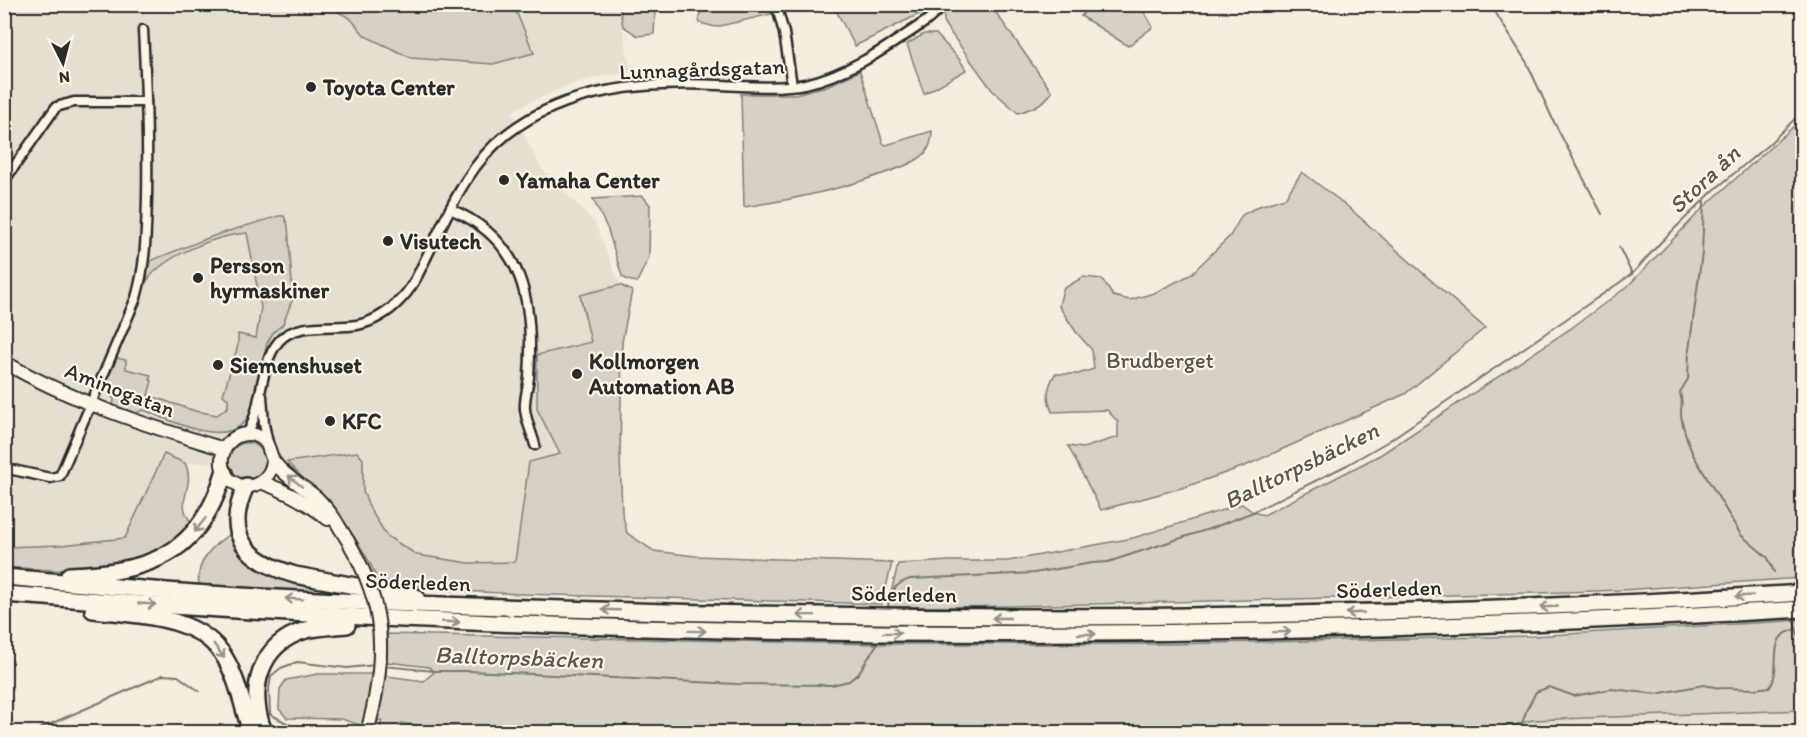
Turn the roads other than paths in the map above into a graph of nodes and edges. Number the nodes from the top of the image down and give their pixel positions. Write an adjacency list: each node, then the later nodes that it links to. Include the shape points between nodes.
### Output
1 (777, 4): 4 (street)
2 (946, 4): 4 (street, Lunnagårdsgatan, via 925,22 847,69)
3 (143, 30): 5 (street)
4 (792, 86): 7 (street, Lunnagårdsgatan, via 653,85 574,99 534,117 498,141 475,166)
5 (146, 102): 6 (street, via 74,102 56,106); 10 (street, via 144,270)
6 (4, 181)
7 (450, 209): 9 (street, Lunnagårdsgatan, via 415,280 397,303 359,325 306,329 282,337 266,368); 12 (street, via 476,222 498,242 524,288 531,331 525,409)
8 (4, 363): 10 (main road, Aminogatan)
9 (262, 390): 11 (street, Lunnagårdsgatan); 13 (street, Lunnagårdsgatan)
10 (91, 404): 14 (main road, Aminogatan); 16 (street, via 60,476 50,478)
11 (247, 434): 13 (main road, via 257,436); 14 (main road, via 231,440)
12 (535, 444)
13 (269, 446): 15 (main road)
14 (224, 449): 17 (main road)
15 (273, 461): 18 (main road, via 268,475); 19 (main road, one-way to 15, via 318,499)
16 (4, 468)
17 (224, 472): 18 (main road, via 236,484); 20 (highway, one-way to 20, via 213,504 199,528 159,559 132,568 83,574)
18 (254, 484): 19 (main road, via 287,492); 23 (highway, via 239,502 237,523 244,546 259,561 314,579)
19 (340, 528): 26 (main road, bridge, via 363,568 375,599 380,631 378,681)
20 (4, 577): 23 (highway, Söderleden, one-way to 20, via 191,593)
21 (1803, 593): 23 (highway, Söderleden, one-way to 23, via 1512,609 1192,617 757,615)
22 (4, 595): 25 (highway, Söderleden, one-way to 25); 27 (highway, one-way to 27, via 152,618 200,632 225,657)
23 (468, 606)
24 (1803, 609): 25 (highway, Söderleden, one-way to 24, via 754,632 1128,634 1513,624)
25 (392, 619): 28 (highway, via 304,631 277,647 267,657 257,682 257,705)
26 (367, 730)
27 (251, 732)
28 (264, 732)

